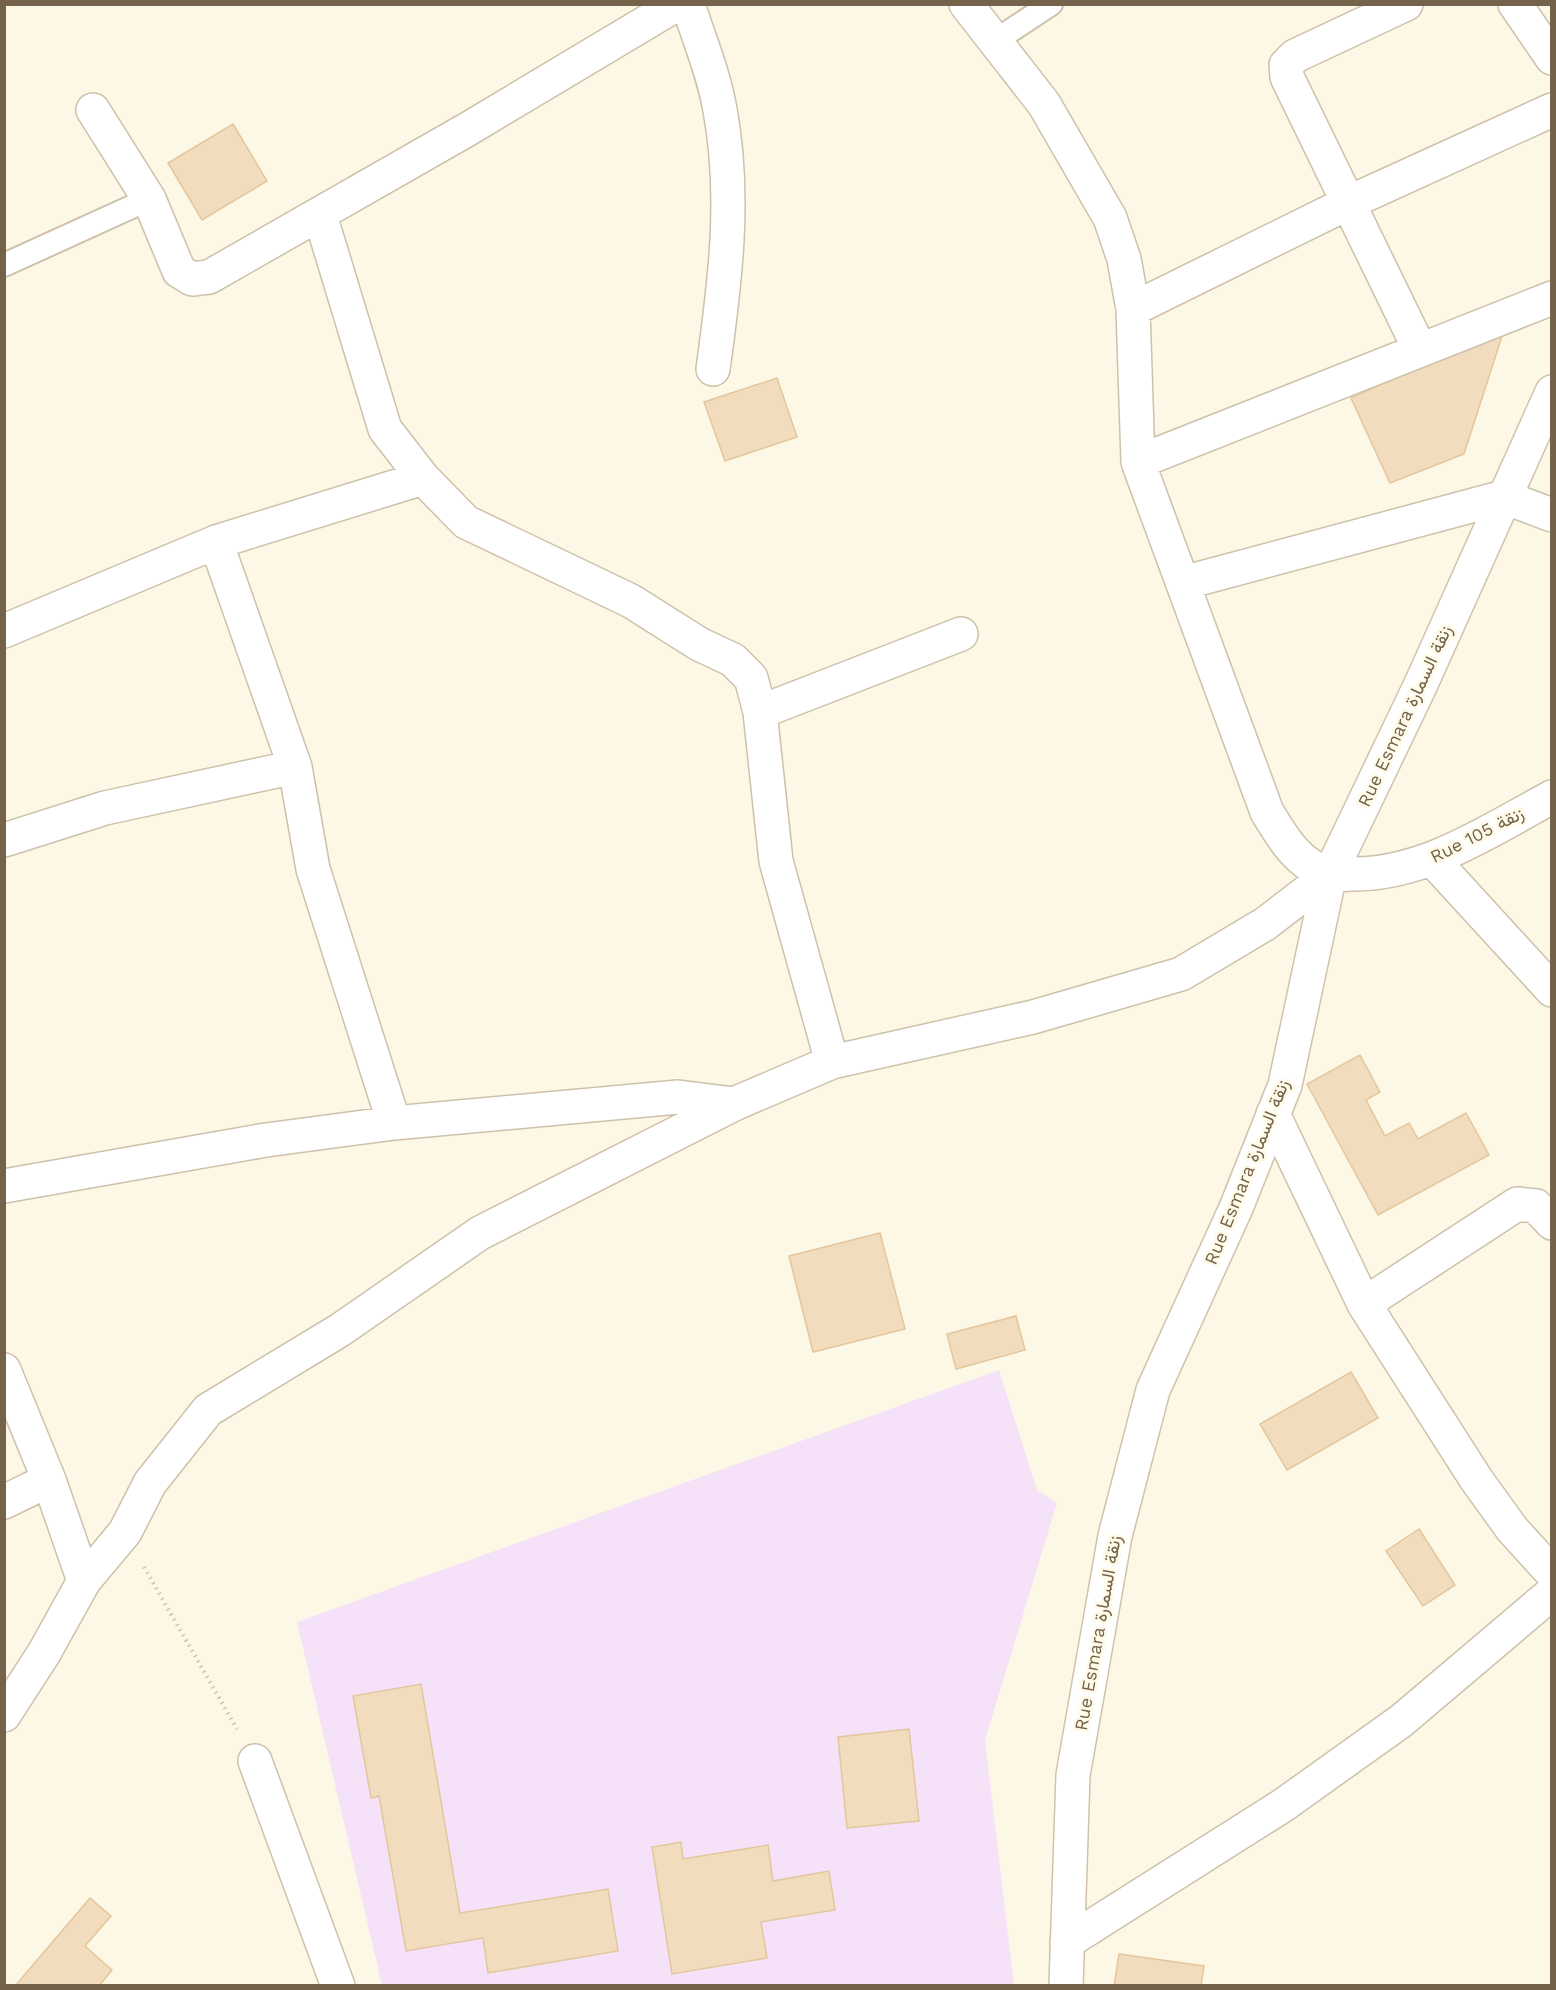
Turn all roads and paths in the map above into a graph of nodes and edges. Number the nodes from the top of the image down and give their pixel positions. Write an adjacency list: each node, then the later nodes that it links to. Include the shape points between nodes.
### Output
1 (677, 4): 13 (street)
2 (688, 4): 18 (street, via 720,109 729,207 725,283)
3 (966, 4): 7 (street)
4 (1051, 4): 7 (lane)
5 (1406, 4): 12 (street, via 1295,56 1286,65 1287,77)
6 (1515, 4): 8 (street)
7 (995, 41): 16 (street, via 1044,104 1110,218 1124,259)
8 (1551, 58)
9 (93, 110): 11 (street)
10 (1551, 110): 12 (street)
11 (149, 199): 13 (street, via 179,271 192,279 209,277); 14 (lane)
12 (1350, 202): 16 (street); 17 (street)
13 (320, 215): 21 (street, via 386,429)
14 (4, 265)
15 (1551, 298): 17 (street)
16 (1133, 309): 20 (street)
17 (1420, 350): 20 (street)
18 (713, 369)
19 (1551, 392): 22 (street, Rue Esmara زنقة السمارة)
20 (1138, 462): 25 (street)
21 (423, 478): 24 (street); 28 (street, via 466,522 631,601 699,644 733,660 751,678)
22 (1504, 496): 23 (street); 25 (street); 33 (street, Rue Esmara زنقة السمارة, via 1421,684)
23 (1551, 515)
24 (216, 542): 26 (street); 29 (street)
25 (1183, 583): 33 (street, via 1267,812 1288,846)
26 (4, 631)
27 (961, 634): 28 (street)
28 (760, 712): 35 (street, via 776,861)
29 (295, 767): 31 (street, via 105,808); 38 (street, via 313,869)
30 (1551, 797): 32 (street, Rue 105 زنقة)
31 (4, 840)
32 (1432, 859): 33 (street, Rue 105 زنقة, via 1382,874); 34 (street)
33 (1330, 874): 35 (street, via 1265,924 1181,974 1034,1017); 37 (street, Rue Esmara زنقة السمارة, via 1285,1085)
34 (1551, 990)
35 (832, 1062): 36 (street)
36 (734, 1104): 38 (street, via 678,1097); 45 (street, via 480,1233 340,1330 208,1410 150,1483)
37 (1274, 1114): 41 (street); 53 (street, Rue Esmara زنقة السمارة, via 1153,1390 1115,1536 1073,1775)
38 (394, 1123): 39 (street, via 266,1140)
39 (4, 1186)
40 (1551, 1222): 41 (street, via 1536,1206 1517,1204)
41 (1364, 1304): 46 (street, via 1476,1479 1512,1529)
42 (4, 1370): 43 (street)
43 (49, 1480): 44 (street); 47 (street)
44 (4, 1502)
45 (124, 1532): 47 (street); 52 (path)
46 (1551, 1573)
47 (84, 1581): 49 (street)
48 (1551, 1593): 53 (street, via 1364,1747 1282,1806)
49 (45, 1653): 50 (street); 51 (street)
50 (4, 1681)
51 (4, 1715)
52 (255, 1761): 54 (street)
53 (1067, 1942): 55 (street, Rue Esmara زنقة السمارة)
54 (339, 1986)
55 (1066, 1986)

